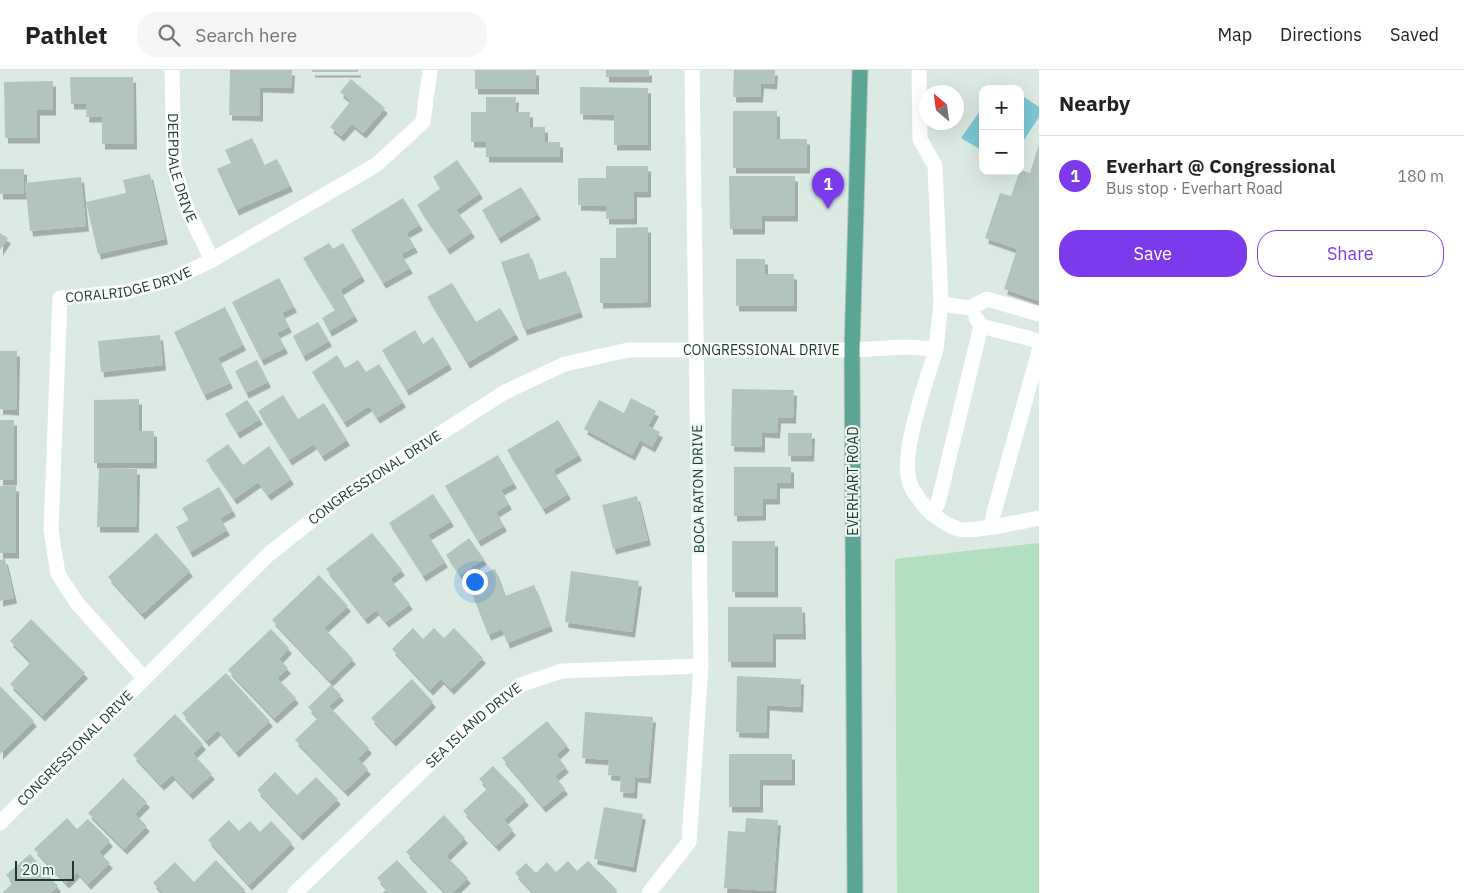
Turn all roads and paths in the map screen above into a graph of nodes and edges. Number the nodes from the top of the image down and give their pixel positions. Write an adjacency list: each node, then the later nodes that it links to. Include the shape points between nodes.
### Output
1 (172, 70): 6 (street, DEEPDALE DRIVE, via 174,167 187,209)
2 (430, 70): 6 (street, CORALRIDGE DRIVE, via 423,122 376,165)
3 (692, 70): 13 (street, BOCA RATON DRIVE)
4 (860, 70): 14 (main road, EVERHART ROAD)
5 (919, 70): 7 (street, via 920,139 935,166)
6 (212, 260): 20 (street, CORALRIDGE DRIVE, via 173,279 124,292 60,298 51,530 58,574 77,604)
7 (941, 304): 8 (street); 12 (street)
8 (970, 308): 9 (street, via 987,299); 10 (street)
9 (1039, 314)
10 (981, 326): 11 (street); 16 (street, via 938,503)
11 (1039, 342)
12 (936, 349): 14 (street, CONGRESSIONAL DRIVE); 16 (street, via 907,459 909,480 917,498)
13 (695, 350): 14 (street, CONGRESSIONAL DRIVE); 19 (street, BOCA RATON DRIVE); 20 (street, CONGRESSIONAL DRIVE, via 628,350 565,364 505,392 319,514 269,554)
14 (852, 350): 24 (main road, EVERHART ROAD)
15 (1039, 351): 18 (street)
16 (932, 514): 18 (street, via 961,530)
17 (1039, 518): 18 (street)
18 (992, 527)
19 (701, 666): 22 (street, SEA ISLAND DRIVE, via 562,671 520,685 473,722); 23 (street, BOCA RATON DRIVE, via 688,842)
20 (144, 678): 21 (street, CONGRESSIONAL DRIVE)
21 (0, 823)
22 (295, 893)
23 (649, 893)
24 (855, 893)

